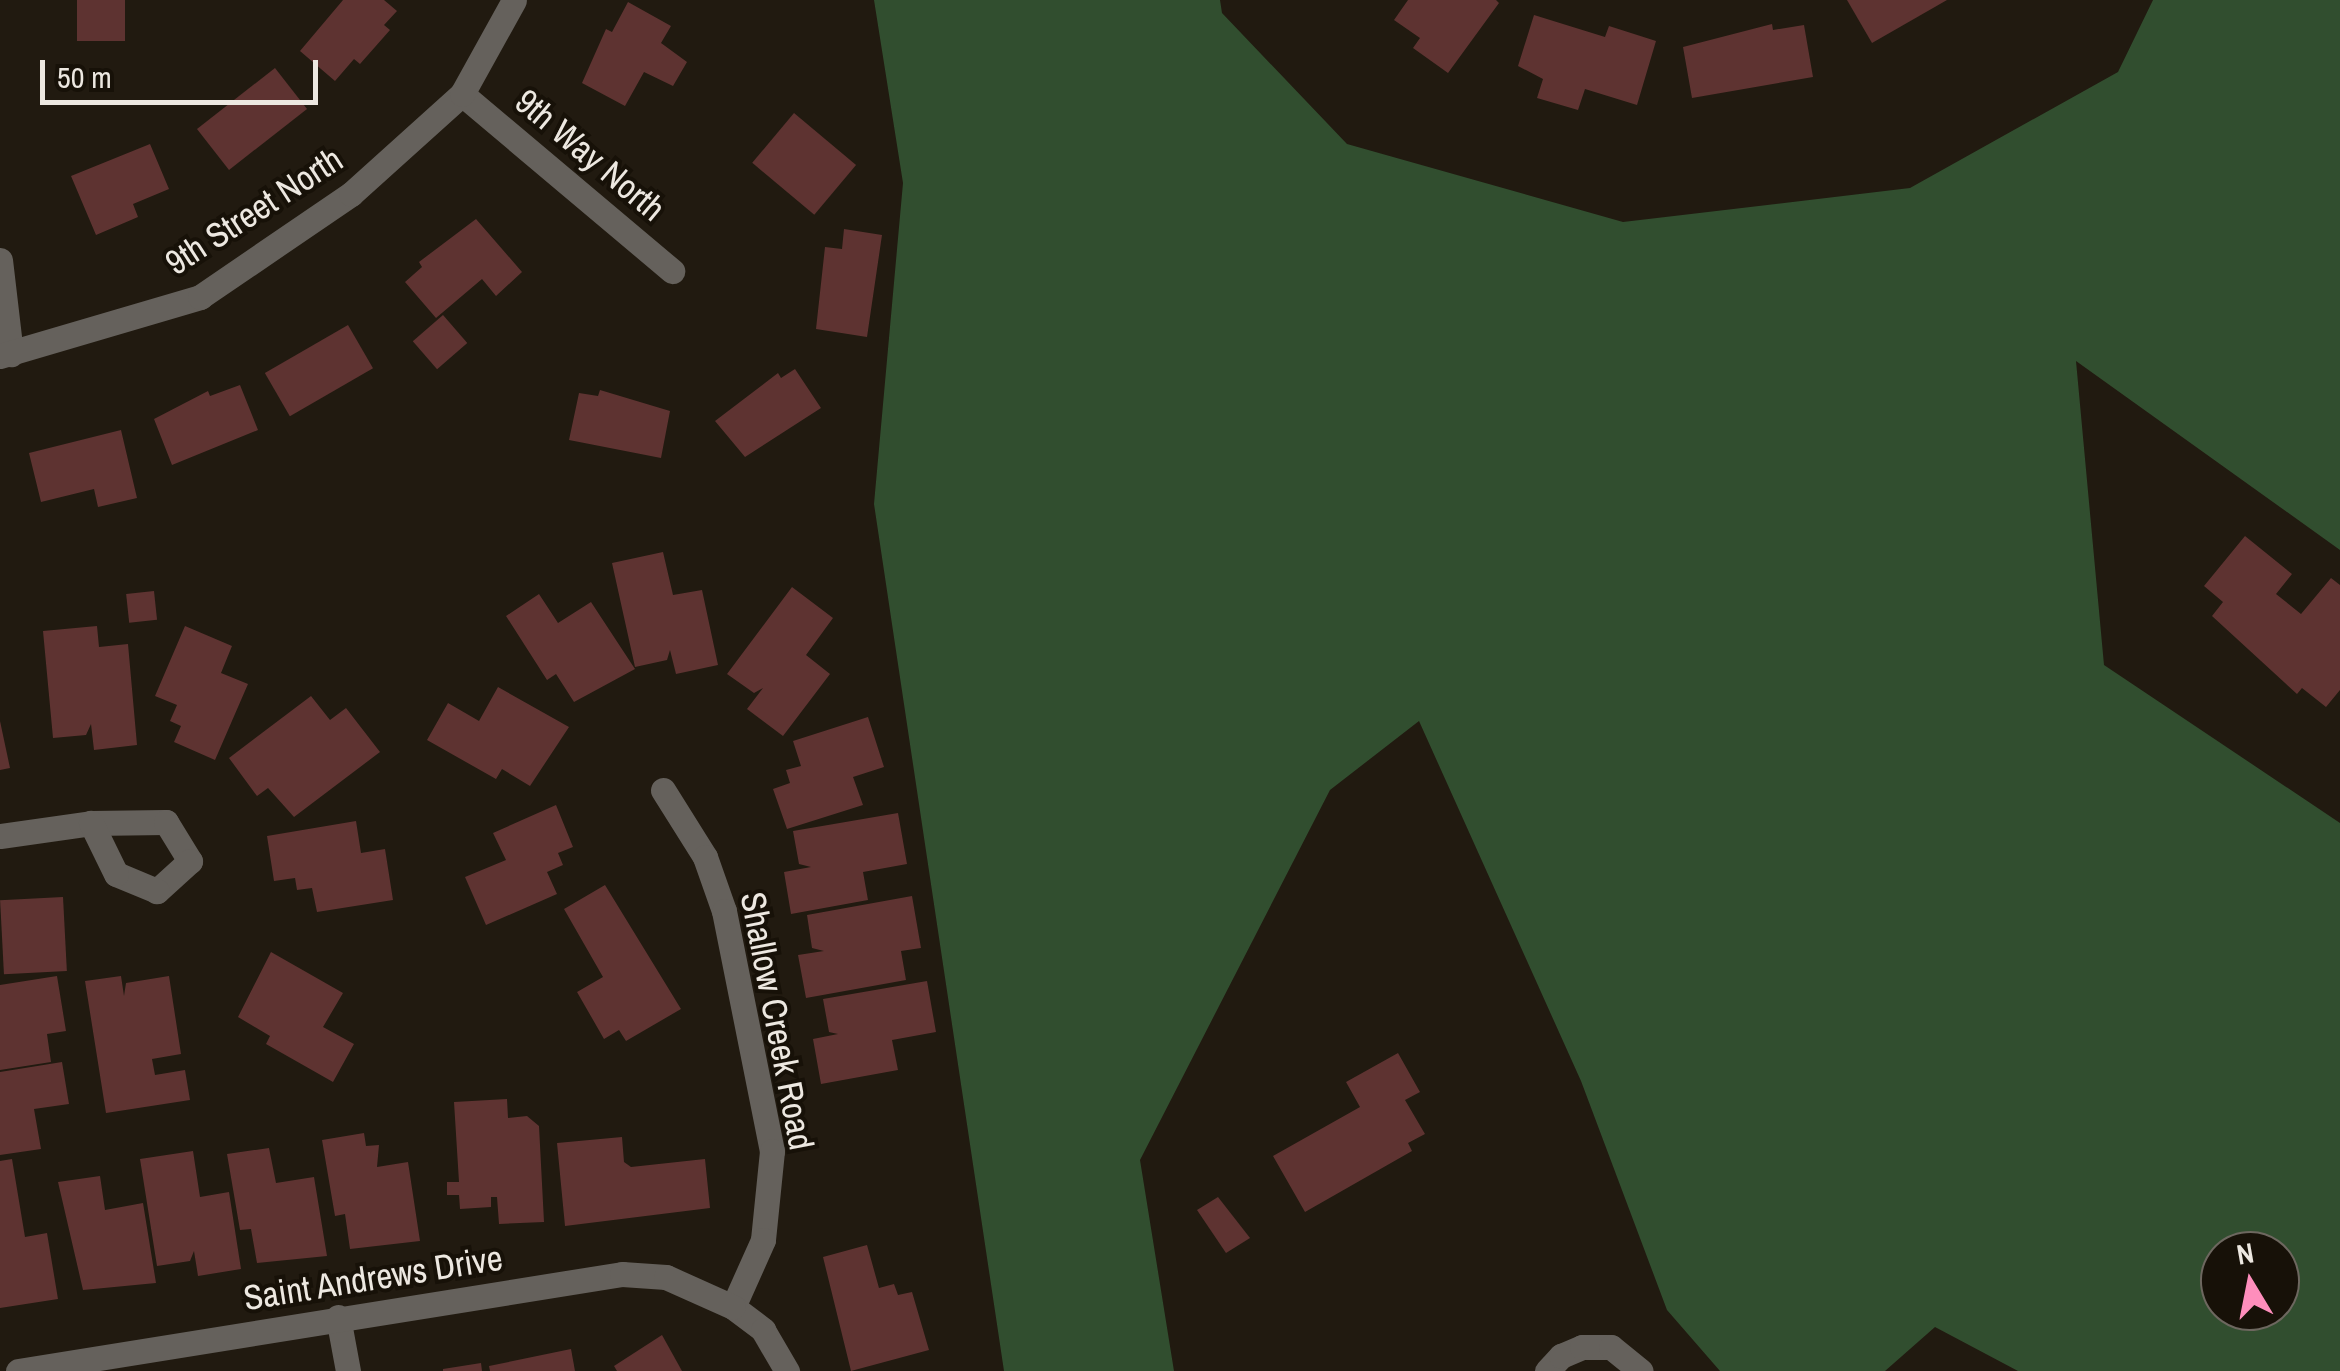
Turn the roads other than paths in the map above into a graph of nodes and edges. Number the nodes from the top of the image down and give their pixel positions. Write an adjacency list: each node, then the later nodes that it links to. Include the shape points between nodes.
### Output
1 (514, 0): 2 (street, 9th Street North)
2 (462, 94): 4 (street, 9th Way North); 5 (street, 9th Street North, via 352,194 200,297)
3 (0, 260): 5 (street)
4 (672, 271)
5 (6, 355)
6 (663, 790): 9 (street, Shallow Creek Road, via 705,857 724,911 772,1151 763,1240)
7 (91, 822): 8 (street)
8 (0, 836)
9 (733, 1307): 10 (street, Saint Andrews Drive, via 666,1276 622,1274); 13 (street, via 764,1330)
10 (338, 1318): 11 (street, Saint Andrews Drive); 12 (street)
11 (18, 1371)
12 (348, 1371)
13 (786, 1371)
14 (1547, 1371): 15 (street, via 1582,1347 1612,1347)
15 (1641, 1371)

